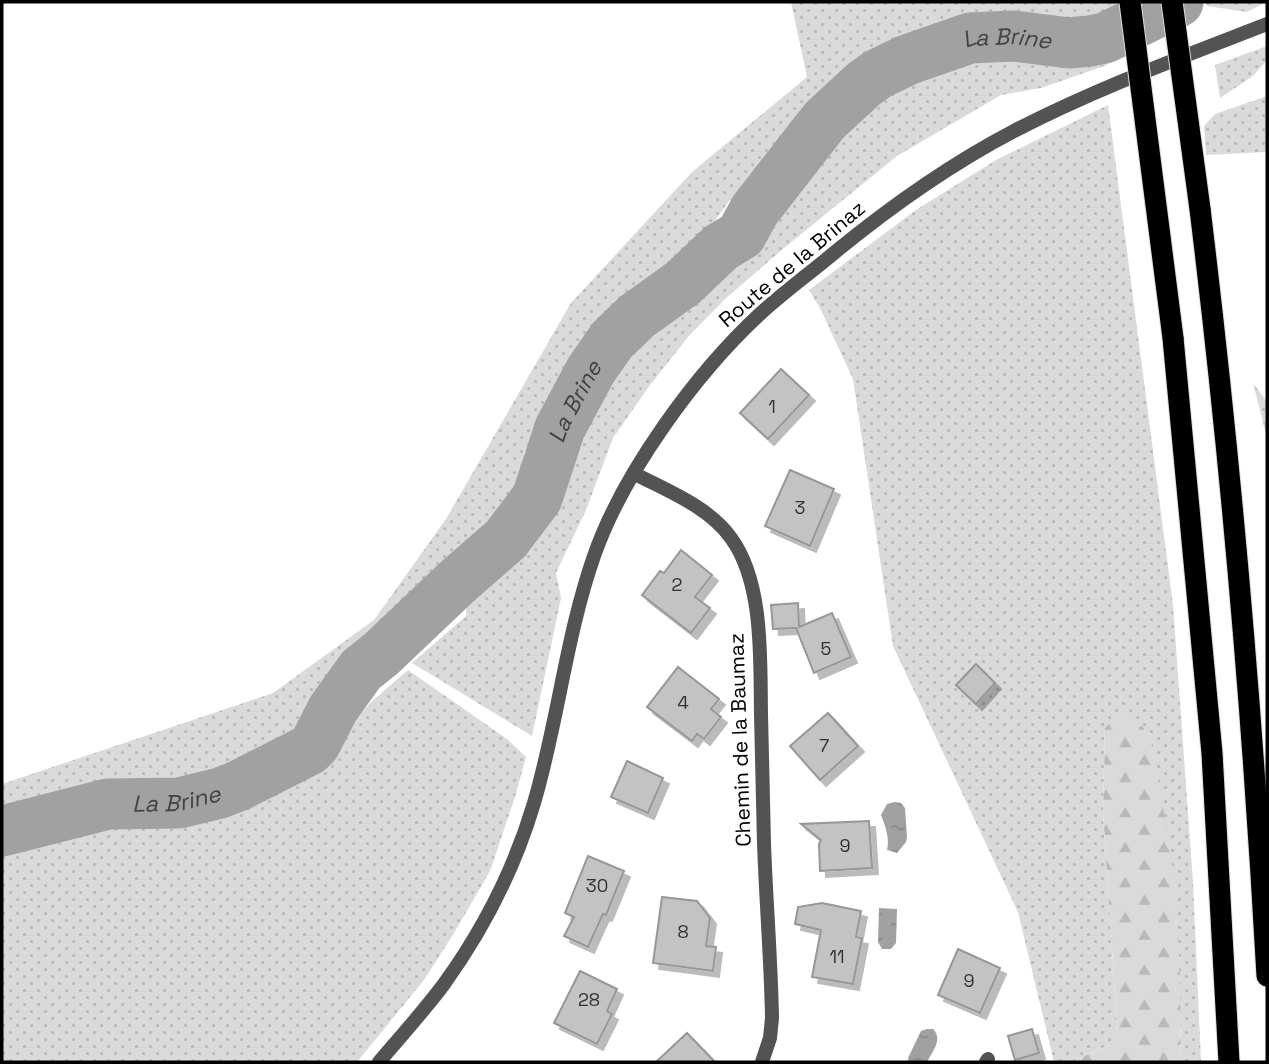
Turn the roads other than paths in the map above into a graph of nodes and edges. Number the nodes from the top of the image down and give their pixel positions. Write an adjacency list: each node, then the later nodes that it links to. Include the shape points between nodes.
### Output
1 (1130, 2): 8 (highway, bridge, via 1173,338 1212,753)
2 (1172, 2): 5 (highway, bridge, via 1214,331 1252,733)
3 (1267, 24): 4 (street, Route de la Brinaz, via 1050,113 984,148 905,199 763,311 727,347 693,386)
4 (635, 474): 6 (street, Route de la Brinaz, via 607,522 581,596 534,803 499,892 442,986); 7 (street, Chemin de la Baumaz, via 698,507 718,523 746,564 752,585 760,657 772,1018)
5 (1267, 976)
6 (379, 1062)
7 (762, 1062)
8 (1230, 1062)

